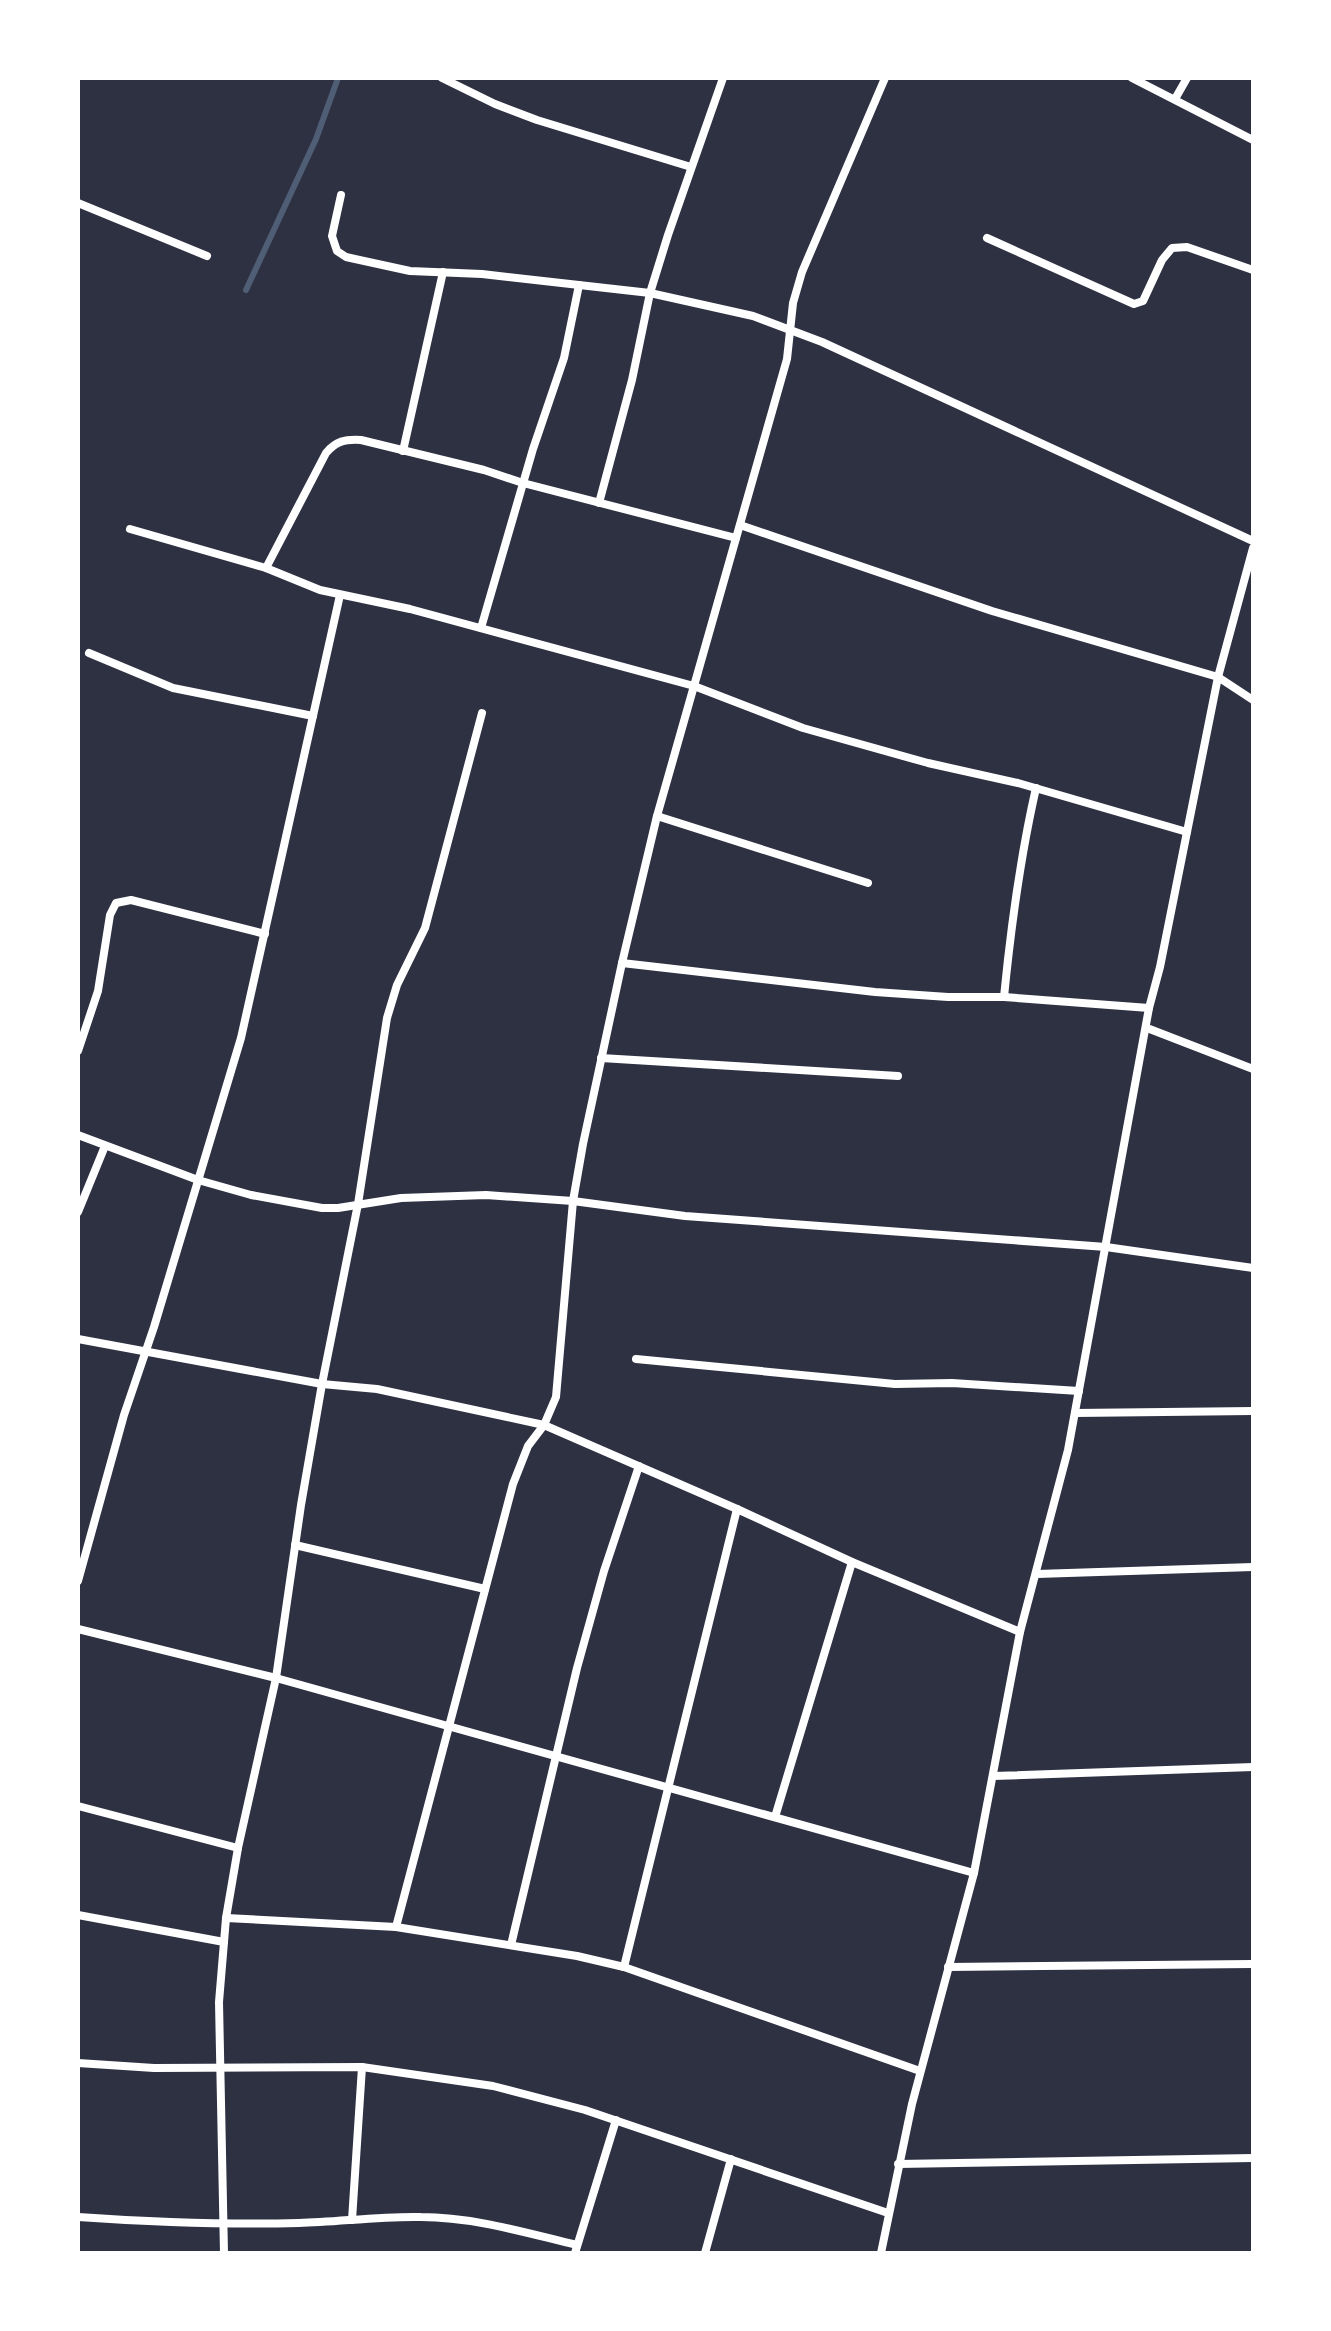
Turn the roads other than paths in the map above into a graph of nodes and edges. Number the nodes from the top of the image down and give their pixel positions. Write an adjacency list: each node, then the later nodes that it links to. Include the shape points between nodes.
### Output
1 (442, 78): 8 (street, via 537,120)
2 (723, 78): 8 (street)
3 (885, 78): 17 (street, via 802,272)
4 (1132, 78): 6 (street)
5 (1187, 78): 6 (street)
6 (1175, 99): 7 (street)
7 (1253, 140)
8 (691, 167): 16 (street)
9 (341, 195): 14 (street, via 332,236 340,254 410,271)
10 (78, 203): 12 (street)
11 (987, 238): 13 (street, via 1134,304 1143,301 1167,252 1178,247)
12 (207, 256)
13 (1253, 270)
14 (443, 272): 15 (street); 18 (street)
15 (579, 285): 16 (street); 19 (street, via 564,358)
16 (650, 293): 17 (street, via 753,316); 20 (street)
17 (790, 331): 21 (street, via 787,359); 24 (street)
18 (403, 451): 19 (street); 26 (street, via 347,439 332,446)
19 (523, 483): 20 (street); 28 (street)
20 (599, 503): 23 (street)
21 (740, 525): 23 (street); 30 (street, via 992,611)
22 (130, 529): 26 (street)
23 (736, 538): 31 (street)
24 (1253, 541)
25 (1253, 548): 30 (street)
26 (266, 568): 27 (street)
27 (340, 595): 28 (street); 34 (street)
28 (481, 628): 31 (street)
29 (89, 653): 34 (street, via 173,688)
30 (1218, 677): 32 (street); 37 (street)
31 (694, 686): 35 (street, via 803,728); 36 (street)
32 (1253, 700)
33 (482, 713): 52 (street, via 428,918 387,1018)
34 (313, 716): 39 (street)
35 (1036, 788): 37 (street); 41 (street, via 1022,846)
36 (657, 816): 38 (street); 40 (street)
37 (1187, 832): 42 (street)
38 (868, 883)
39 (265, 934): 44 (street, via 131,900 116,903 98,991); 50 (street, via 241,1038)
40 (622, 963): 41 (street, via 875,992); 45 (street)
41 (1004, 997): 42 (street)
42 (1149, 1008): 43 (street)
43 (1147, 1028): 46 (street); 54 (street)
44 (78, 1051)
45 (601, 1058): 47 (street); 51 (street)
46 (1253, 1069)
47 (898, 1076)
48 (78, 1135): 49 (street)
49 (105, 1146): 50 (street); 53 (street)
50 (198, 1180): 52 (street, via 322,1208); 57 (street)
51 (573, 1201): 52 (street, via 486,1195); 54 (street, via 685,1216); 63 (street, via 558,1385)
52 (358, 1204): 59 (street)
53 (78, 1212)
54 (1106, 1247): 55 (street); 60 (street)
55 (1253, 1268)
56 (78, 1339): 57 (street)
57 (145, 1353): 59 (street); 70 (street)
58 (636, 1359): 60 (street, via 895,1384)
59 (322, 1384): 63 (street, via 377,1389); 66 (street)
60 (1079, 1391): 62 (street)
61 (1253, 1411): 62 (street)
62 (1075, 1413): 69 (street)
63 (544, 1425): 64 (street); 71 (street, via 520,1462)
64 (639, 1466): 65 (street); 76 (street, via 600,1585)
65 (737, 1509): 67 (street); 79 (street)
66 (295, 1545): 71 (street); 74 (street)
67 (852, 1562): 73 (street); 81 (street)
68 (1253, 1567): 69 (street)
69 (1037, 1574): 73 (street)
70 (78, 1581)
71 (485, 1589): 75 (street)
72 (78, 1629): 74 (street)
73 (1020, 1632): 78 (street)
74 (276, 1678): 75 (street); 82 (street)
75 (448, 1726): 76 (street); 86 (street)
76 (555, 1756): 79 (street); 88 (street)
77 (1253, 1767): 78 (street)
78 (993, 1776): 83 (street)
79 (667, 1787): 81 (street); 90 (street)
80 (78, 1806): 82 (street)
81 (775, 1817): 83 (street)
82 (238, 1848): 85 (street)
83 (974, 1873): 91 (street)
84 (78, 1915): 87 (street)
85 (226, 1918): 86 (street); 87 (street)
86 (396, 1927): 88 (street)
87 (224, 1942): 93 (street)
88 (511, 1945): 90 (street)
89 (1253, 1964): 91 (street)
90 (624, 1967): 95 (street)
91 (948, 1967): 95 (street)
92 (78, 2063): 93 (street)
93 (220, 2067): 94 (street); 103 (street)
94 (362, 2067): 96 (street, via 493,2086); 102 (street)
95 (920, 2071): 99 (street)
96 (616, 2120): 98 (street); 104 (street)
97 (1253, 2158): 99 (street)
98 (731, 2159): 100 (street); 106 (street)
99 (898, 2164): 100 (street)
100 (888, 2213): 107 (street)
101 (78, 2217): 103 (street)
102 (352, 2220): 103 (street); 104 (street, via 422,2217 488,2224)
103 (223, 2224): 105 (street)
104 (576, 2249)
105 (224, 2253)
106 (705, 2253)
107 (881, 2253)

